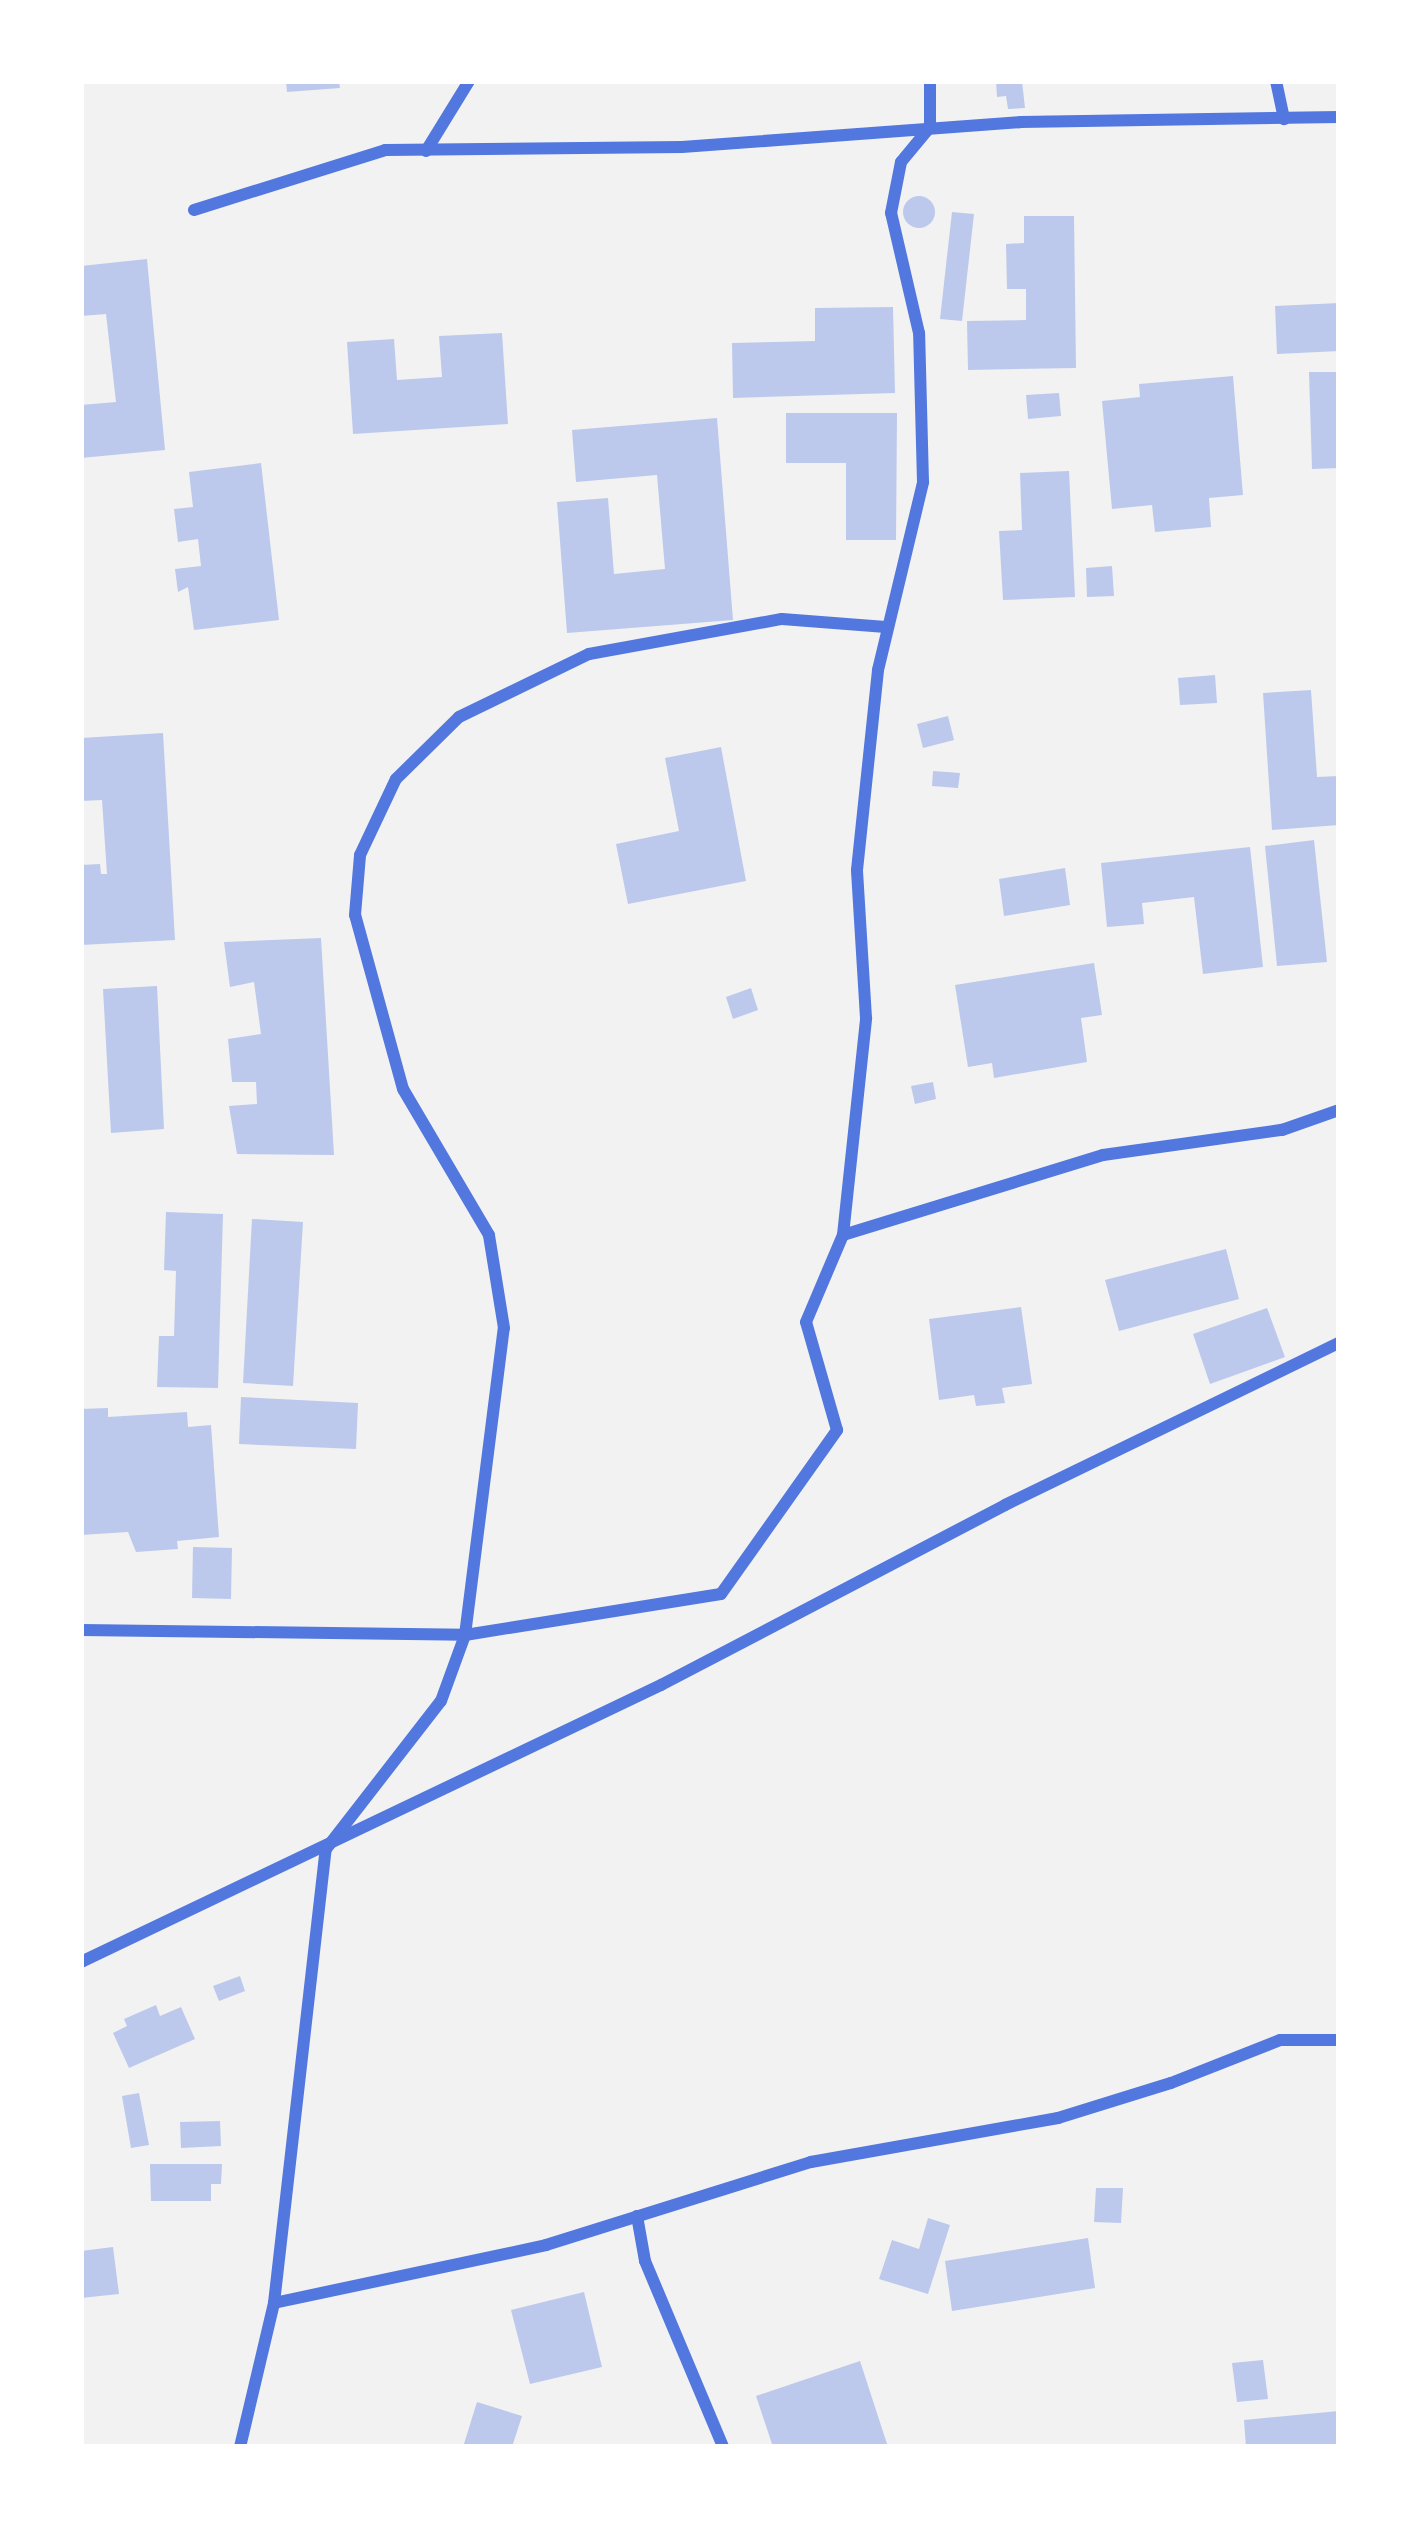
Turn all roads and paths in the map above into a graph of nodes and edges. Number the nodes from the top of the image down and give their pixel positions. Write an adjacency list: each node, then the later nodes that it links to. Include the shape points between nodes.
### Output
1 (469, 81): 7 (street)
2 (930, 81): 6 (street)
3 (1276, 81): 5 (street)
4 (1339, 117): 5 (street)
5 (1284, 119): 6 (street)
6 (930, 127): 7 (street, via 682,147); 9 (street, via 901,162 891,213 919,333 923,482)
7 (426, 151): 8 (street, via 385,150)
8 (194, 209)
9 (886, 627): 11 (street, via 857,870 866,1018); 14 (street, via 782,619 589,654 459,717 396,778 360,855 355,915 403,1089 489,1235 504,1328)
10 (1339, 1110): 11 (street, via 1282,1130 1102,1155)
11 (843, 1234): 14 (street, via 806,1322 837,1430 721,1594)
12 (1339, 1343): 15 (street)
13 (81, 1630): 14 (street)
14 (465, 1636): 15 (street, via 441,1701)
15 (326, 1849): 16 (street, via 252,1876); 19 (street)
16 (81, 1961)
17 (1339, 2039): 18 (street, via 1280,2040 1058,2118 811,2162)
18 (637, 2216): 19 (street, via 546,2245); 21 (street, via 645,2261)
19 (274, 2303): 20 (street)
20 (240, 2447)
21 (723, 2447)

